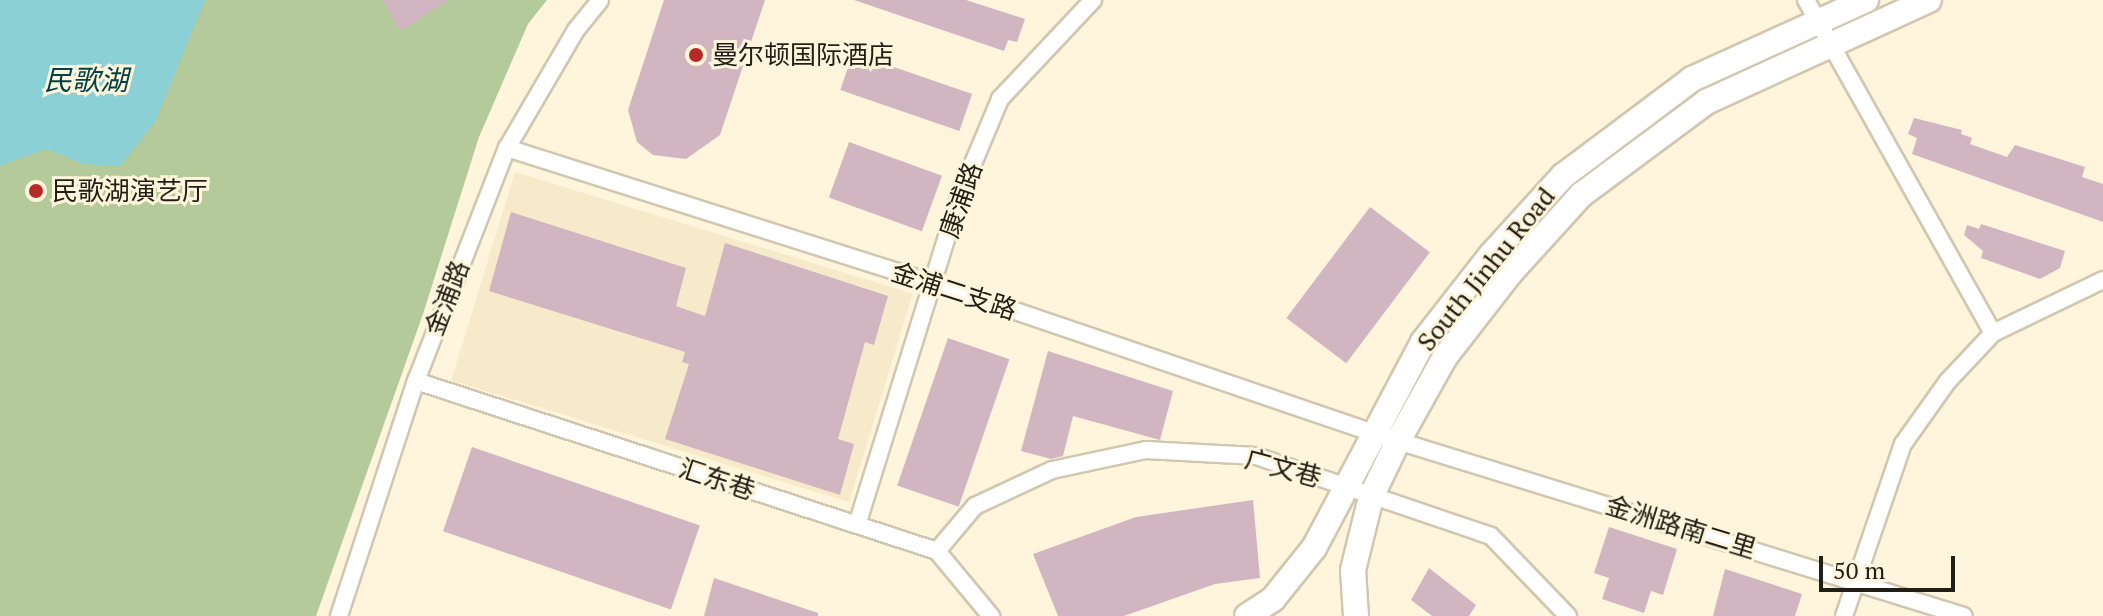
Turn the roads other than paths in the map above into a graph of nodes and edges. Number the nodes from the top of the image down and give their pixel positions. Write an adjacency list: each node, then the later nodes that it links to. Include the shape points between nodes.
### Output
1 (600, 0): 8 (street, 金浦路, via 576,30)
2 (1093, 0): 10 (street, 康浦路, via 1000,99 961,192)
3 (1806, 0): 6 (street)
4 (1866, 0): 6 (main road, South Jinhu Road)
5 (1929, 0): 7 (main road, South Jinhu Road)
6 (1819, 23): 7 (street); 13 (main road, South Jinhu Road, via 1692,79 1563,176 1491,255 1423,342)
7 (1830, 46): 11 (street); 14 (main road, South Jinhu Road, via 1706,102 1581,195 1511,272 1445,357)
8 (507, 148): 10 (street, 金浦二支路); 12 (street, 金浦路)
9 (2103, 280): 11 (street)
10 (933, 283): 13 (street, 金浦二支路); 17 (street, 康浦路)
11 (1993, 333): 19 (street, via 1947,382 1903,444)
12 (416, 381): 17 (street, 汇东巷); 20 (street, 金浦路)
13 (1374, 429): 14 (street, 金浦二支路); 15 (main road, South Jinhu Road)
14 (1398, 441): 16 (main road, South Jinhu Road); 19 (street, 金洲路南二里)
15 (1347, 487): 16 (street, 广文巷); 18 (street, 广文巷, via 1256,456 1146,450 1052,470 975,506); 22 (main road, South Jinhu Road, via 1294,576)
16 (1371, 497): 23 (main road, South Jinhu Road, via 1353,570); 24 (street, 广文巷, via 1491,536)
17 (857, 525): 18 (street, 汇东巷)
18 (937, 551): 21 (street)
19 (1856, 581): 25 (street); 26 (street, 金洲路南二里)
20 (339, 616)
21 (991, 616)
22 (1247, 616)
23 (1356, 616)
24 (1568, 616)
25 (1844, 616)
26 (1964, 616)

